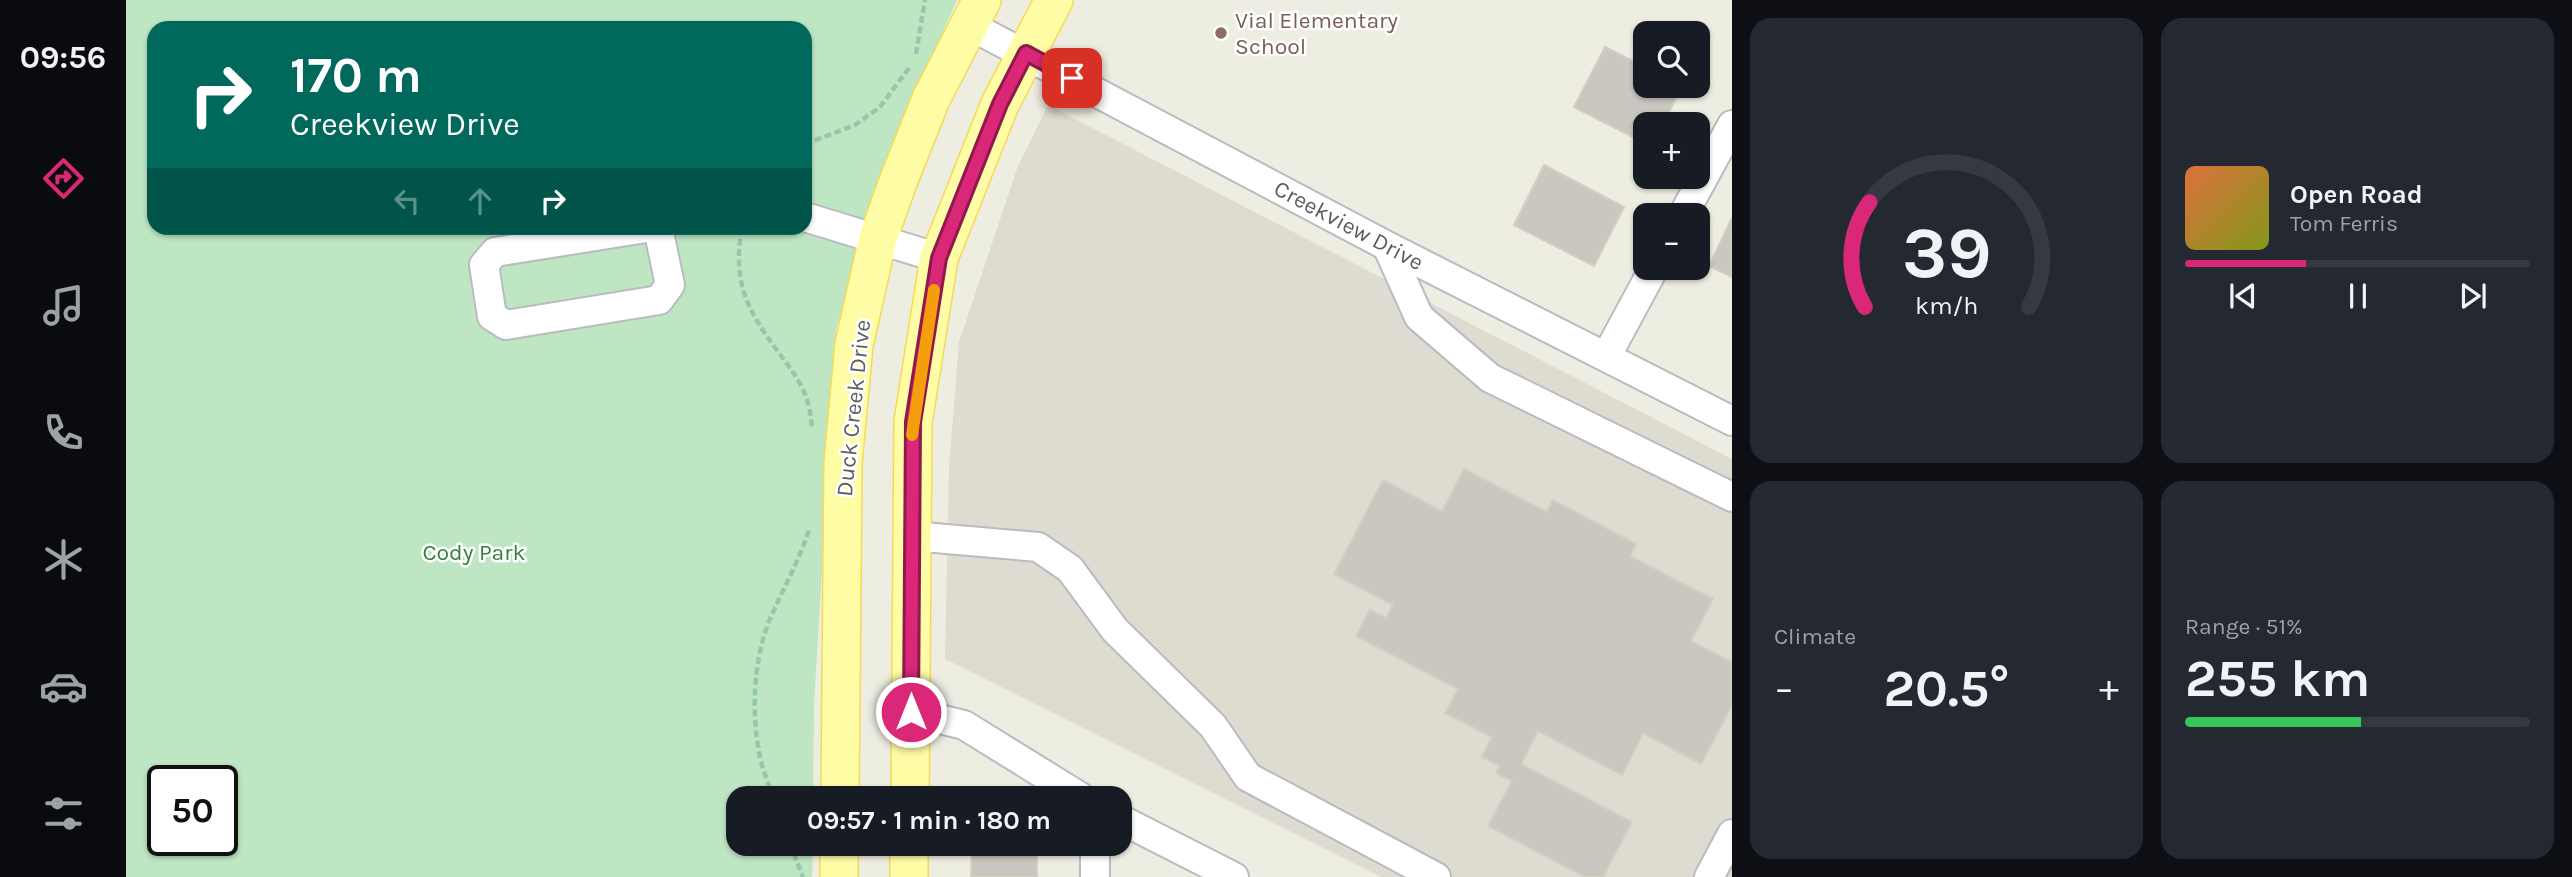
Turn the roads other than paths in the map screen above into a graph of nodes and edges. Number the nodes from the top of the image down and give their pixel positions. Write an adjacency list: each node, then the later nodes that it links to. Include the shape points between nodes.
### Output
1 (1054, 0): 3 (main road)
2 (976, 12): 3 (street, Creekview Drive); 9 (main road, Duck Creek Drive, via 931,99)
3 (1026, 53): 10 (street, Creekview Drive); 11 (main road, via 1000,104)
4 (1732, 125): 5 (street)
5 (1690, 203)
6 (812, 219): 9 (street)
7 (602, 235): 8 (street, via 495,252 484,265 492,316 506,325 659,300 670,285)
8 (659, 235)
9 (878, 238): 11 (street); 18 (main road, Duck Creek Drive, via 854,345 843,463)
10 (1387, 246): 13 (street, Creekview Drive); 15 (street, via 1419,317 1490,378)
11 (939, 258): 16 (main road, via 913,422)
12 (1648, 280): 13 (street)
13 (1606, 357): 14 (street, Creekview Drive)
14 (1732, 421)
15 (1732, 497)
16 (912, 536): 17 (main road); 30 (street, via 1038,547 1070,569 1115,630 1213,726 1248,777)
17 (911, 712): 19 (main road); 20 (street, via 964,725)
18 (839, 786)
19 (910, 786)
20 (1063, 786)
21 (1132, 825): 29 (street)
22 (1732, 834): 31 (street)
23 (839, 856): 26 (main road)
24 (909, 856): 27 (main road)
25 (1095, 856): 28 (street)
26 (839, 877)
27 (908, 877)
28 (1095, 877)
29 (1234, 877)
30 (1436, 877)
31 (1709, 877)

